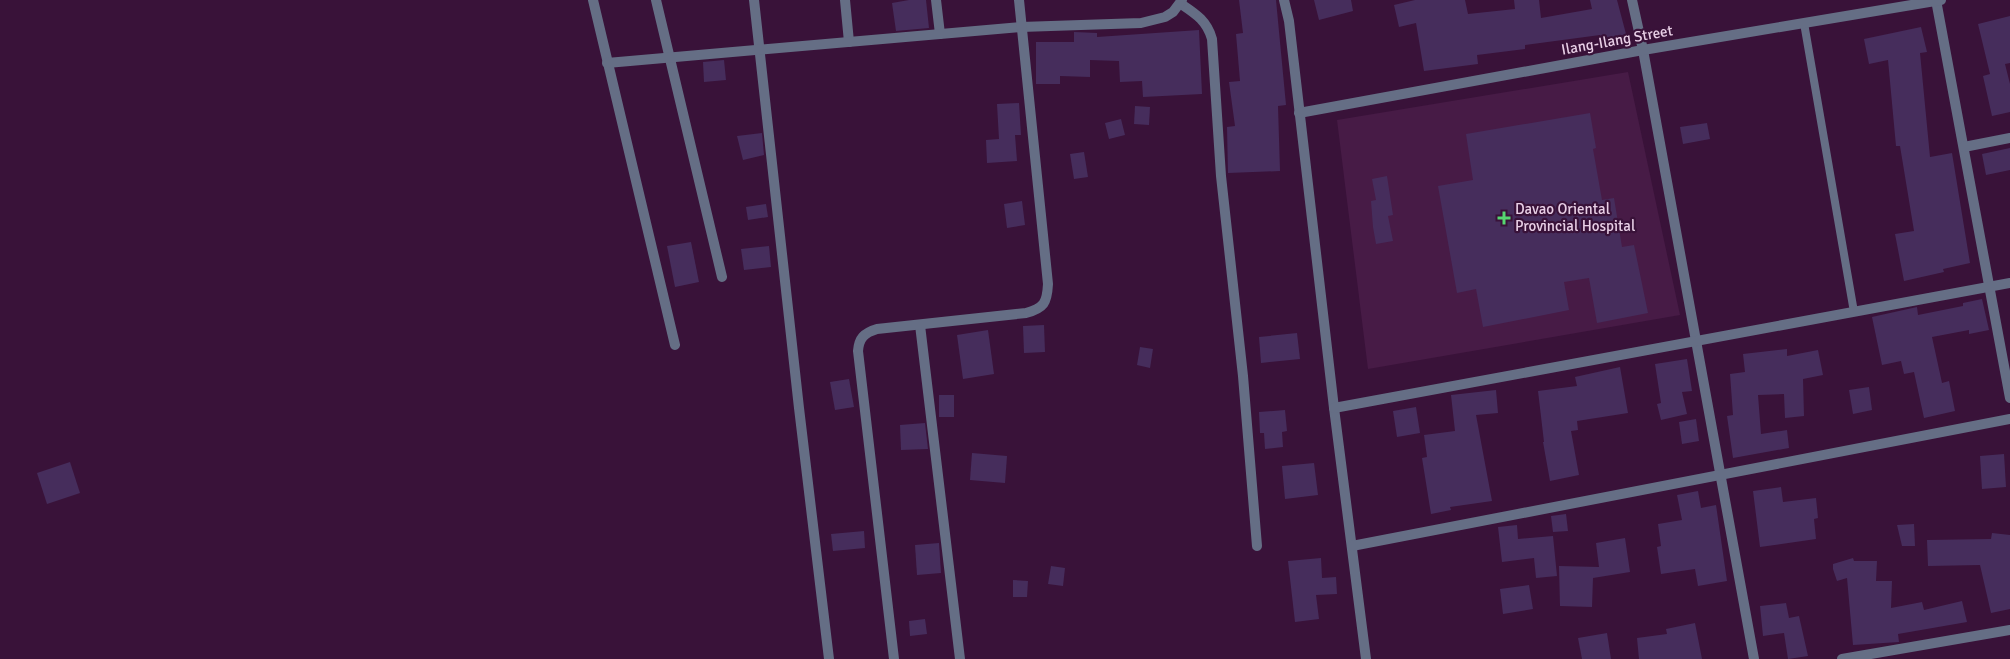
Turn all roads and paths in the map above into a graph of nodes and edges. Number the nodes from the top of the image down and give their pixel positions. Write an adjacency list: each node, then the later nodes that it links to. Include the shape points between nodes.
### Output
1 (592, 0): 18 (street)
2 (656, 0): 17 (street)
3 (754, 0): 15 (street)
4 (845, 0): 14 (street)
5 (936, 0): 13 (street)
6 (1019, 0): 12 (street)
7 (1284, 0): 19 (street)
8 (1632, 0): 16 (street)
9 (1938, 0): 11 (street, Ilang-Ilang Street); 21 (street)
10 (1182, 2): 12 (street, via 1173,12 1157,21); 33 (street, via 1209,28 1212,39 1221,176 1243,376)
11 (1804, 23): 16 (street, Ilang-Ilang Street); 25 (lane)
12 (1021, 27): 13 (street); 26 (street, via 1048,284 1045,302 1026,313)
13 (940, 34): 14 (street)
14 (849, 42): 15 (street)
15 (760, 49): 17 (street); 36 (street)
16 (1643, 50): 19 (street, Ilang-Ilang Street); 27 (street)
17 (670, 57): 18 (street); 22 (street)
18 (607, 63): 28 (street)
19 (1299, 113): 30 (street)
20 (2010, 138): 21 (street)
21 (1964, 147): 24 (street)
22 (722, 276)
23 (2010, 283): 24 (street)
24 (1990, 287): 25 (street); 29 (street)
25 (1854, 312): 27 (street)
26 (920, 325): 37 (street, via 877,329 864,335 858,351); 38 (street)
27 (1695, 341): 30 (street); 32 (street)
28 (675, 345)
29 (2010, 398)
30 (1334, 408): 34 (street)
31 (2010, 419): 32 (street)
32 (1720, 475): 34 (street); 40 (street)
33 (1257, 546)
34 (1352, 546): 39 (street)
35 (2010, 630): 41 (street)
36 (829, 659)
37 (894, 659)
38 (960, 659)
39 (1366, 659)
40 (1754, 659)
41 (1842, 659)

